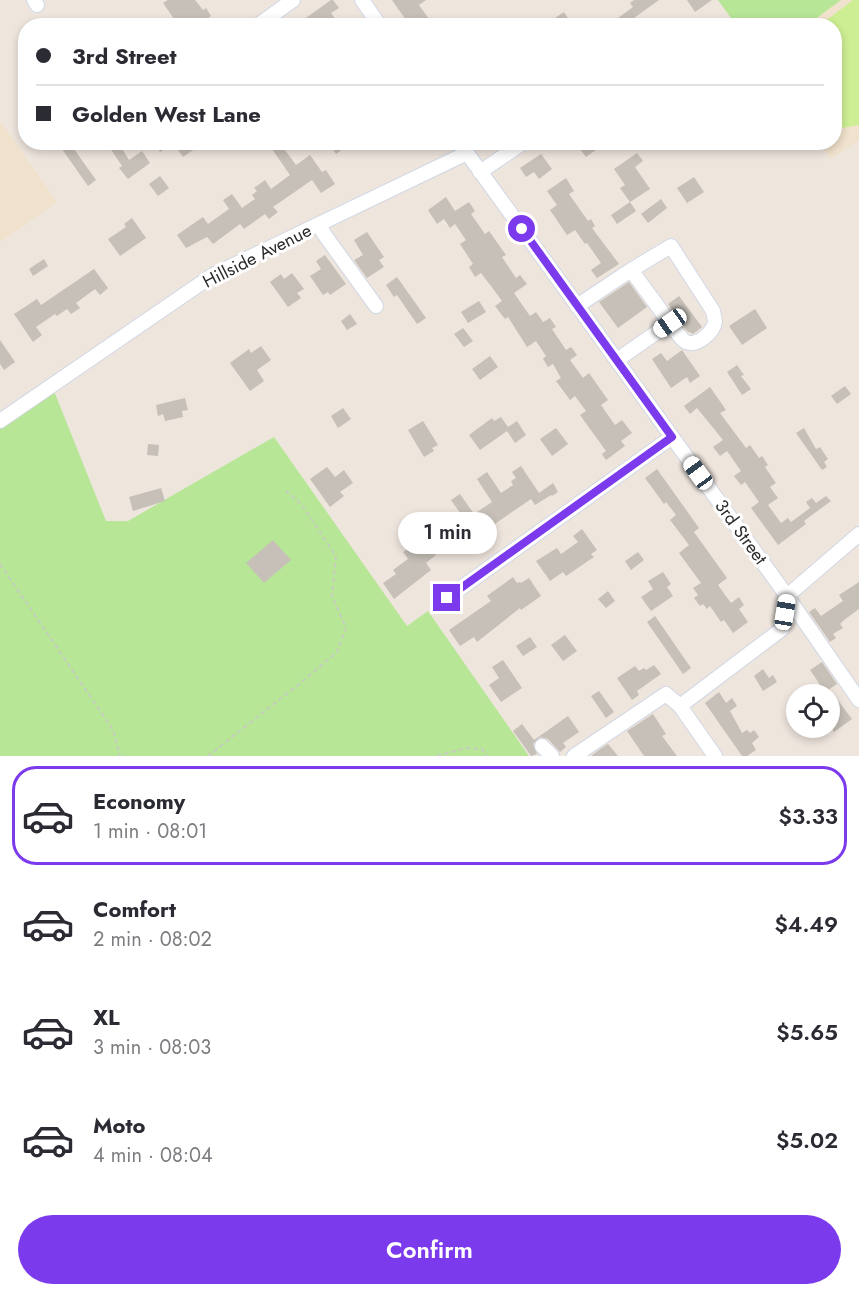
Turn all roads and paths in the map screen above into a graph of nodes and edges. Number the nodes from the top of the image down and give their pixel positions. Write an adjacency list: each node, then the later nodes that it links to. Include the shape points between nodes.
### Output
1 (293, 0): 3 (street)
2 (362, 0): 4 (street)
3 (268, 18)
4 (374, 18)
5 (459, 150): 9 (street, Hillside Avenue)
6 (464, 150): 8 (street, 3rd Street)
7 (512, 150): 8 (street)
8 (480, 172): 12 (street, 3rd Street)
9 (319, 224): 11 (street); 15 (street, Hillside Avenue, via 213,275)
10 (631, 270): 12 (street); 13 (street); 13 (street, via 671,246 713,311 715,321 705,337 693,343 685,341)
11 (376, 306)
12 (577, 306): 14 (street, 3rd Street)
13 (670, 323): 14 (street)
14 (616, 360): 16 (street, 3rd Street)
15 (0, 421)
16 (672, 437): 20 (street, 3rd Street); 21 (street)
17 (284, 489): 25 (path, via 302,505 336,556 332,596 346,628 337,652)
18 (859, 534): 20 (street)
19 (0, 564): 24 (path, via 113,730)
20 (788, 596): 22 (street, 3rd Street); 23 (street, via 782,629)
21 (447, 598)
22 (859, 700)
23 (680, 706): 28 (street, via 666,693); 29 (street)
24 (120, 756)
25 (208, 756)
26 (437, 756): 27 (path, via 466,748 482,749)
27 (487, 756)
28 (574, 756)
29 (715, 756)

